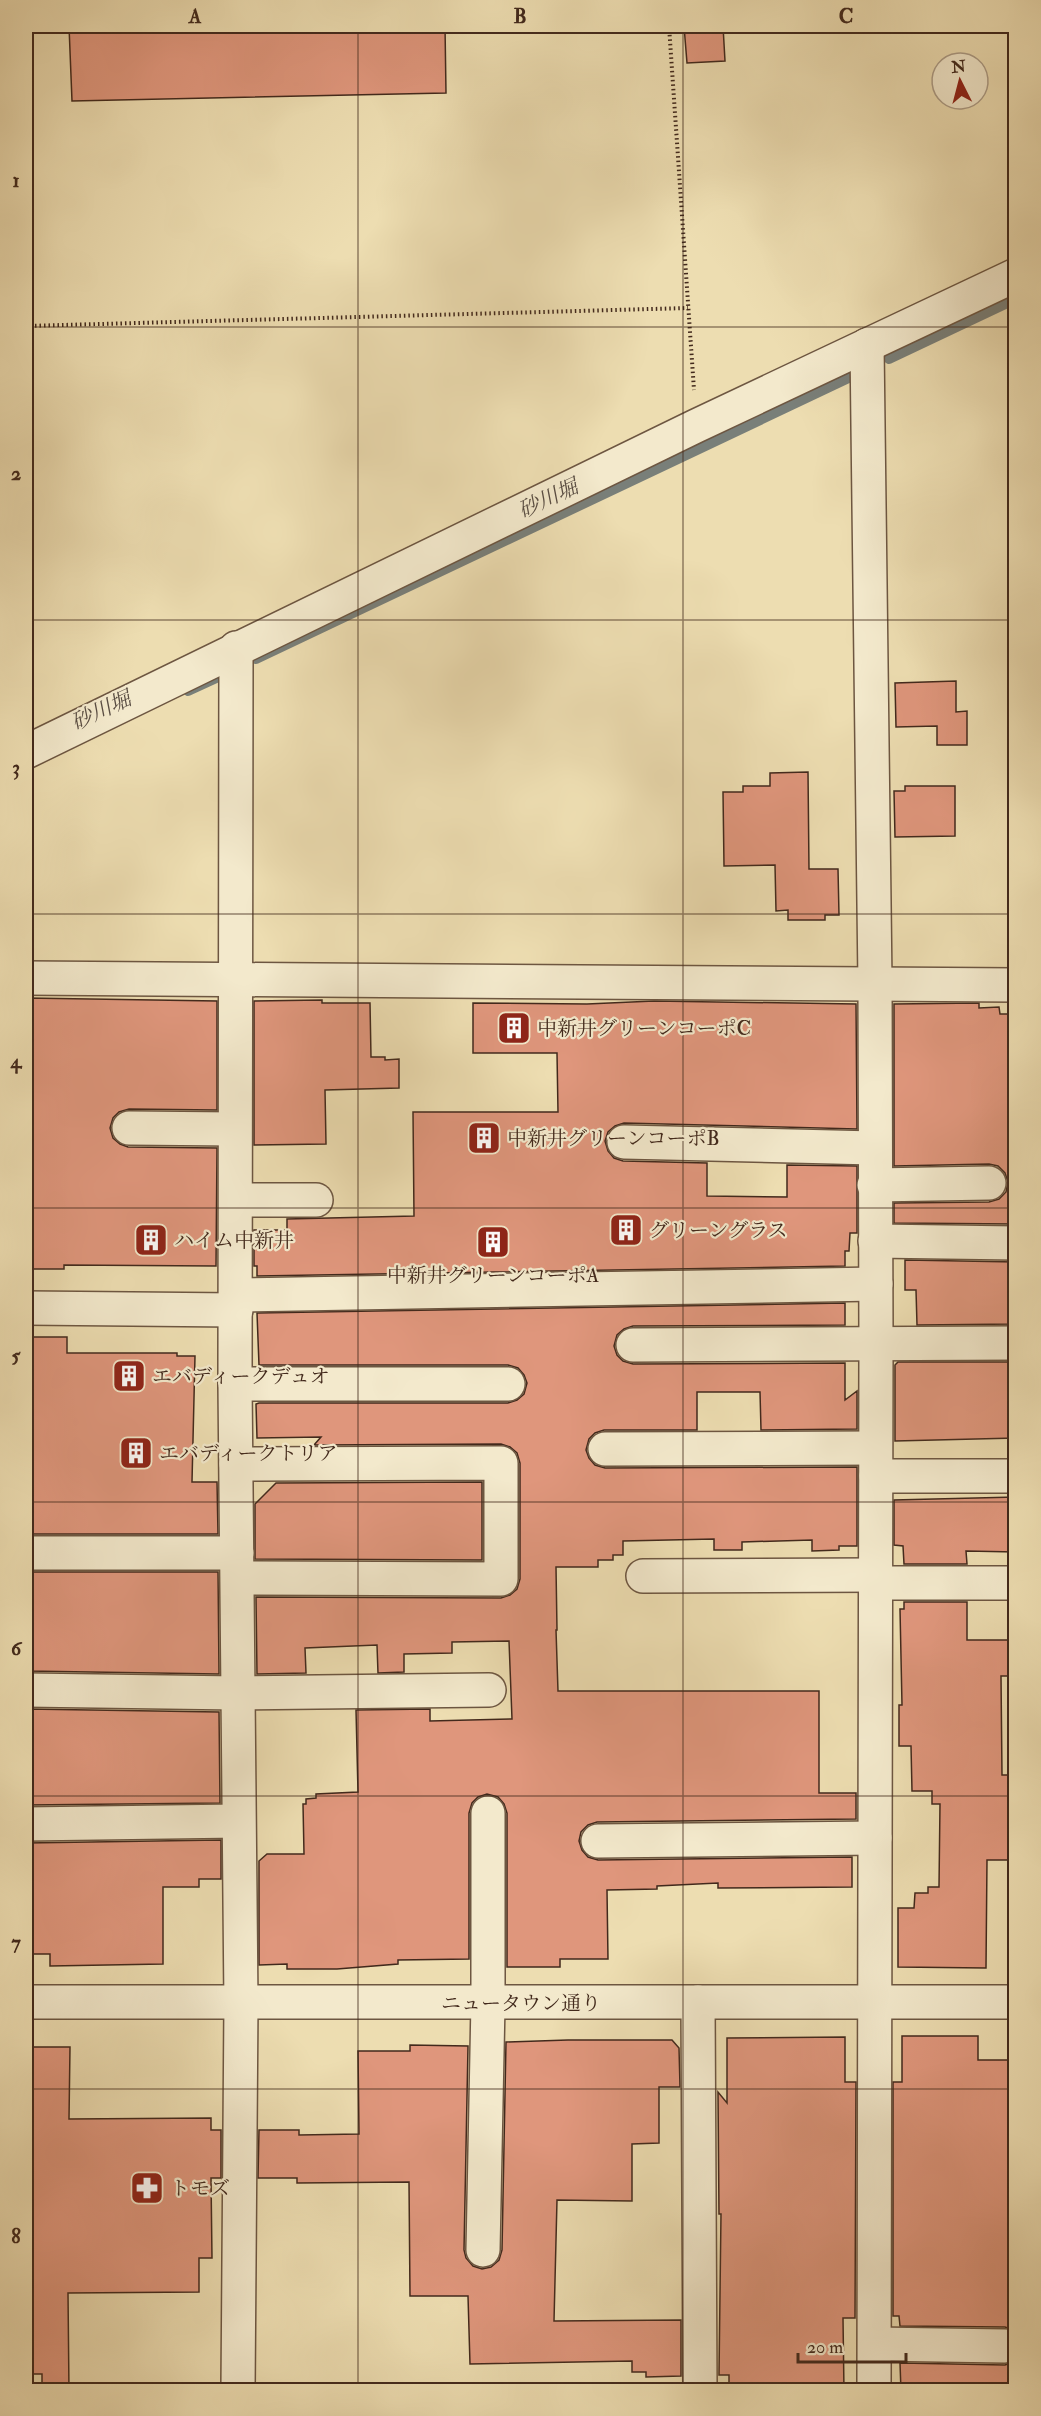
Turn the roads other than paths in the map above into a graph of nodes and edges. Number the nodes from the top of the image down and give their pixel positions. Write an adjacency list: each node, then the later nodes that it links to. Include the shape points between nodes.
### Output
1 (1016, 275): 2 (street)
2 (867, 345): 3 (street); 7 (street)
3 (236, 648): 4 (street); 6 (street)
4 (26, 752)
5 (26, 978): 6 (street)
6 (237, 981): 7 (street); 10 (street)
7 (875, 983): 8 (street); 12 (street)
8 (1016, 985)
9 (129, 1128): 10 (street)
10 (234, 1129): 15 (street)
11 (624, 1142): 12 (street)
12 (874, 1148): 14 (street)
13 (989, 1183): 14 (street)
14 (874, 1185): 17 (street)
15 (236, 1200): 16 (street); 20 (street)
16 (316, 1200)
17 (875, 1241): 18 (street); 19 (street)
18 (1016, 1243)
19 (876, 1284): 20 (street); 23 (street)
20 (236, 1303): 21 (street); 25 (street)
21 (26, 1308)
22 (1016, 1343): 23 (street)
23 (876, 1344): 24 (street); 28 (street)
24 (633, 1345)
25 (235, 1384): 26 (street); 29 (street)
26 (508, 1384)
27 (605, 1449): 28 (street)
28 (876, 1462): 30 (street); 34 (street)
29 (236, 1464): 32 (street); 32 (street, via 501,1463 501,1579)
30 (1016, 1476)
31 (26, 1553): 32 (street)
32 (237, 1566): 38 (street)
33 (643, 1576): 34 (street)
34 (876, 1579): 35 (street); 42 (street)
35 (1016, 1583)
36 (26, 1690): 38 (street)
37 (489, 1690): 38 (street)
38 (237, 1693): 40 (street)
39 (488, 1813): 49 (street)
40 (238, 1821): 41 (street); 48 (street)
41 (26, 1824)
42 (875, 1838): 43 (street); 44 (street)
43 (598, 1841)
44 (874, 2001): 46 (street, ニュータウン通り); 47 (street, ニュータウン通り); 51 (street)
45 (26, 2002): 48 (street, ニュータウン通り)
46 (698, 2002): 49 (street, ニュータウン通り); 54 (street)
47 (1016, 2002)
48 (241, 2003): 49 (street, ニュータウン通り); 53 (street)
49 (488, 2003): 50 (street)
50 (483, 2250)
51 (875, 2344): 52 (street); 55 (street)
52 (1005, 2346)
53 (238, 2391)
54 (700, 2391)
55 (874, 2391)

